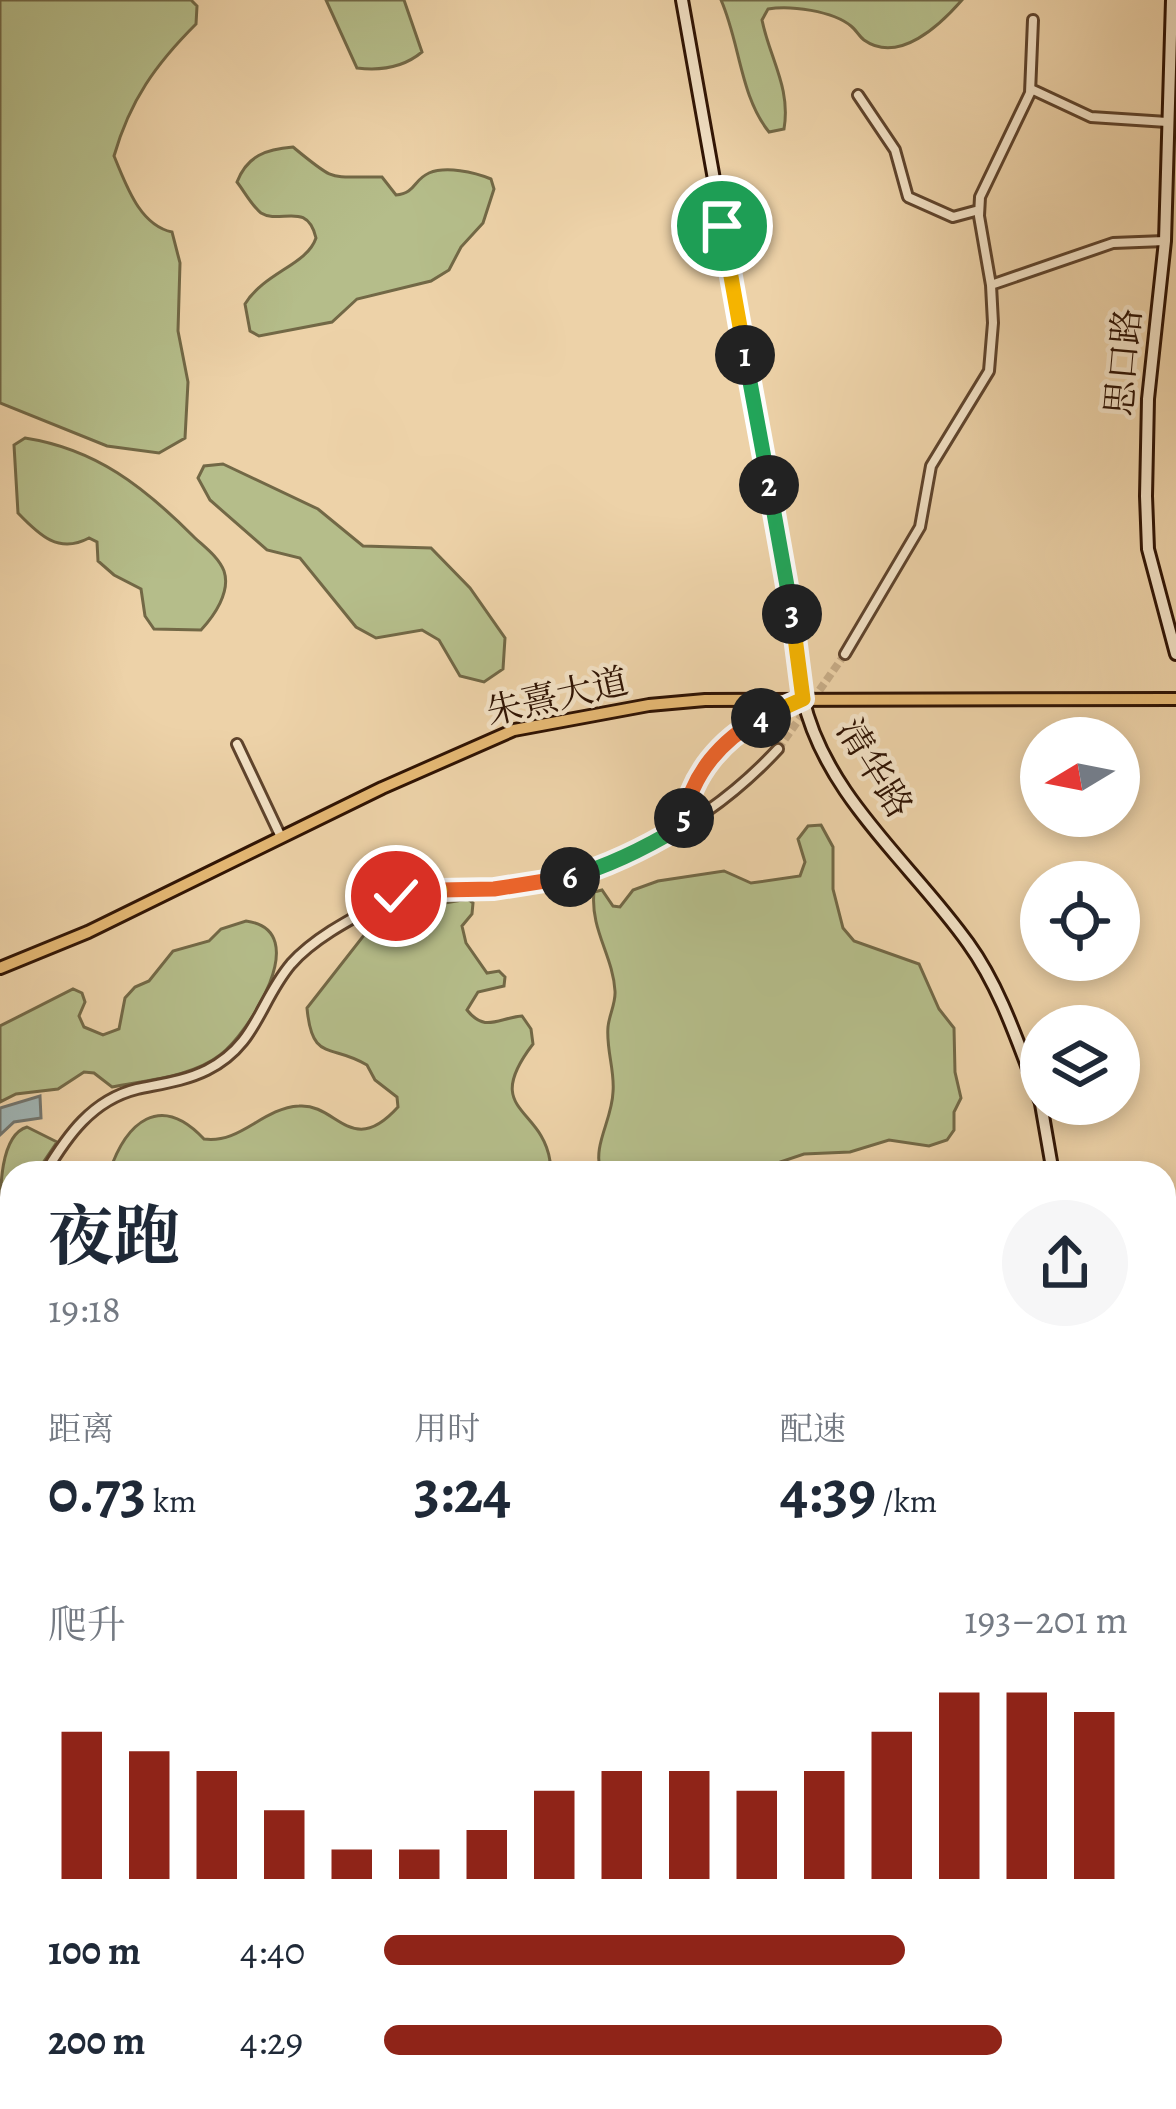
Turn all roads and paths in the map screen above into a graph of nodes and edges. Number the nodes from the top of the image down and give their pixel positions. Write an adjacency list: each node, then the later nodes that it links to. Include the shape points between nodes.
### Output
1 (682, 0): 12 (main road, 清华路)
2 (1172, 0): 6 (main road, 思口路)
3 (1034, 20): 4 (street)
4 (1031, 89): 6 (street, via 1090,117); 7 (street)
5 (858, 95): 7 (street, via 895,150 908,197 953,218)
6 (1167, 122): 8 (main road, 思口路)
7 (979, 210): 9 (street)
8 (1170, 241): 9 (street, via 1113,243); 11 (main road, 思口路, via 1148,399 1146,496 1148,549)
9 (991, 285): 10 (street, via 989,371 931,466 920,527)
10 (845, 654)
11 (1176, 654)
12 (803, 699): 13 (main road, 朱熹大道); 16 (street, via 757,720 716,753 690,790); 17 (main road, 朱熹大道, via 649,705 514,730); 19 (main road, 清华路, via 845,790 985,970)
13 (1176, 699)
14 (237, 744): 17 (street)
15 (778, 749): 16 (street, via 752,778)
16 (682, 826): 21 (street, via 566,878 383,901 290,965 256,1027 226,1057 100,1105)
17 (281, 838): 18 (main road, 朱熹大道)
18 (0, 968)
19 (1020, 1053)
20 (1045, 1125): 22 (main road, 清华路)
21 (53, 1161)
22 (1051, 1161)

